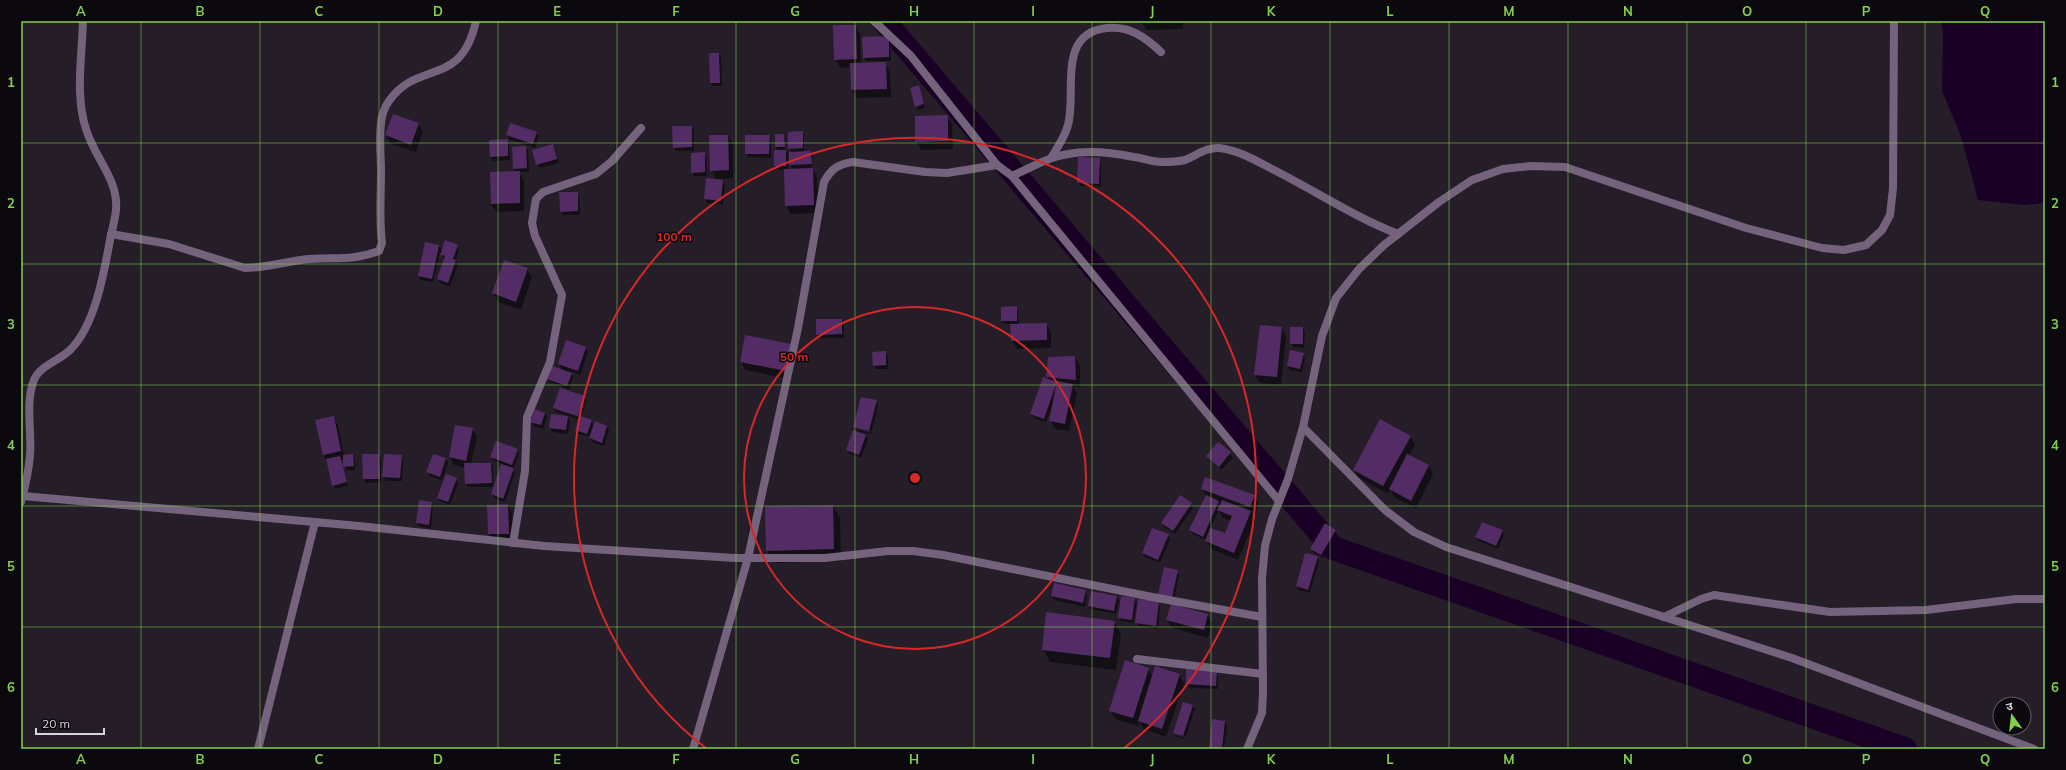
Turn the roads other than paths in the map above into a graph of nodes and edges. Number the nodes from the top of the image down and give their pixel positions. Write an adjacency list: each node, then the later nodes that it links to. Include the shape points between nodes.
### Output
1 (83, 21): 10 (street, via 80,94 82,113 85,129 112,182 115,194 116,210)
2 (476, 21): 10 (street, via 466,50 458,60 448,67 414,80 388,101 381,122 382,243 379,251 352,259 311,259 245,268 169,244)
3 (874, 21): 8 (street, via 911,56)
4 (1894, 21): 11 (street, via 1893,188 1890,215 1882,230 1866,245 1844,250 1822,248 1746,228 1565,168 1531,166 1503,169 1472,180)
5 (1161, 52): 7 (street, via 1145,38 1130,30 1100,29 1089,33 1080,42 1072,60 1068,125)
6 (641, 128): 16 (street, via 612,161 596,174 543,192 536,199 532,224 535,236 562,295 550,362 527,417 525,471)
7 (1051, 158): 9 (street); 11 (street, via 1085,153 1176,162 1207,150 1226,149 1248,156 1368,222)
8 (997, 165): 9 (street); 17 (street, via 947,173 853,162 842,164 830,171 824,182 798,328)
9 (1012, 176): 14 (street)
10 (111, 234): 13 (street, via 101,288 82,333 71,349 34,377 30,388 30,455)
11 (1398, 234): 12 (street, via 1359,269 1336,298 1322,336)
12 (1303, 427): 14 (street); 20 (street, via 1384,510 1414,532 1446,548)
13 (22, 499): 15 (street)
14 (1279, 501): 19 (street, via 1265,546)
15 (315, 522): 16 (street); 23 (street)
16 (513, 543): 17 (street)
17 (748, 558): 19 (street, via 825,558 888,551 943,554); 24 (street)
18 (2045, 599): 20 (street, via 2016,599 1926,610 1830,612 1714,595)
19 (1262, 617): 22 (street)
20 (1664, 617): 26 (street, via 1792,658)
21 (1137, 659): 22 (street)
22 (1263, 674): 25 (street, via 1262,713)
23 (258, 749)
24 (693, 749)
25 (1247, 749)
26 (2034, 749)

